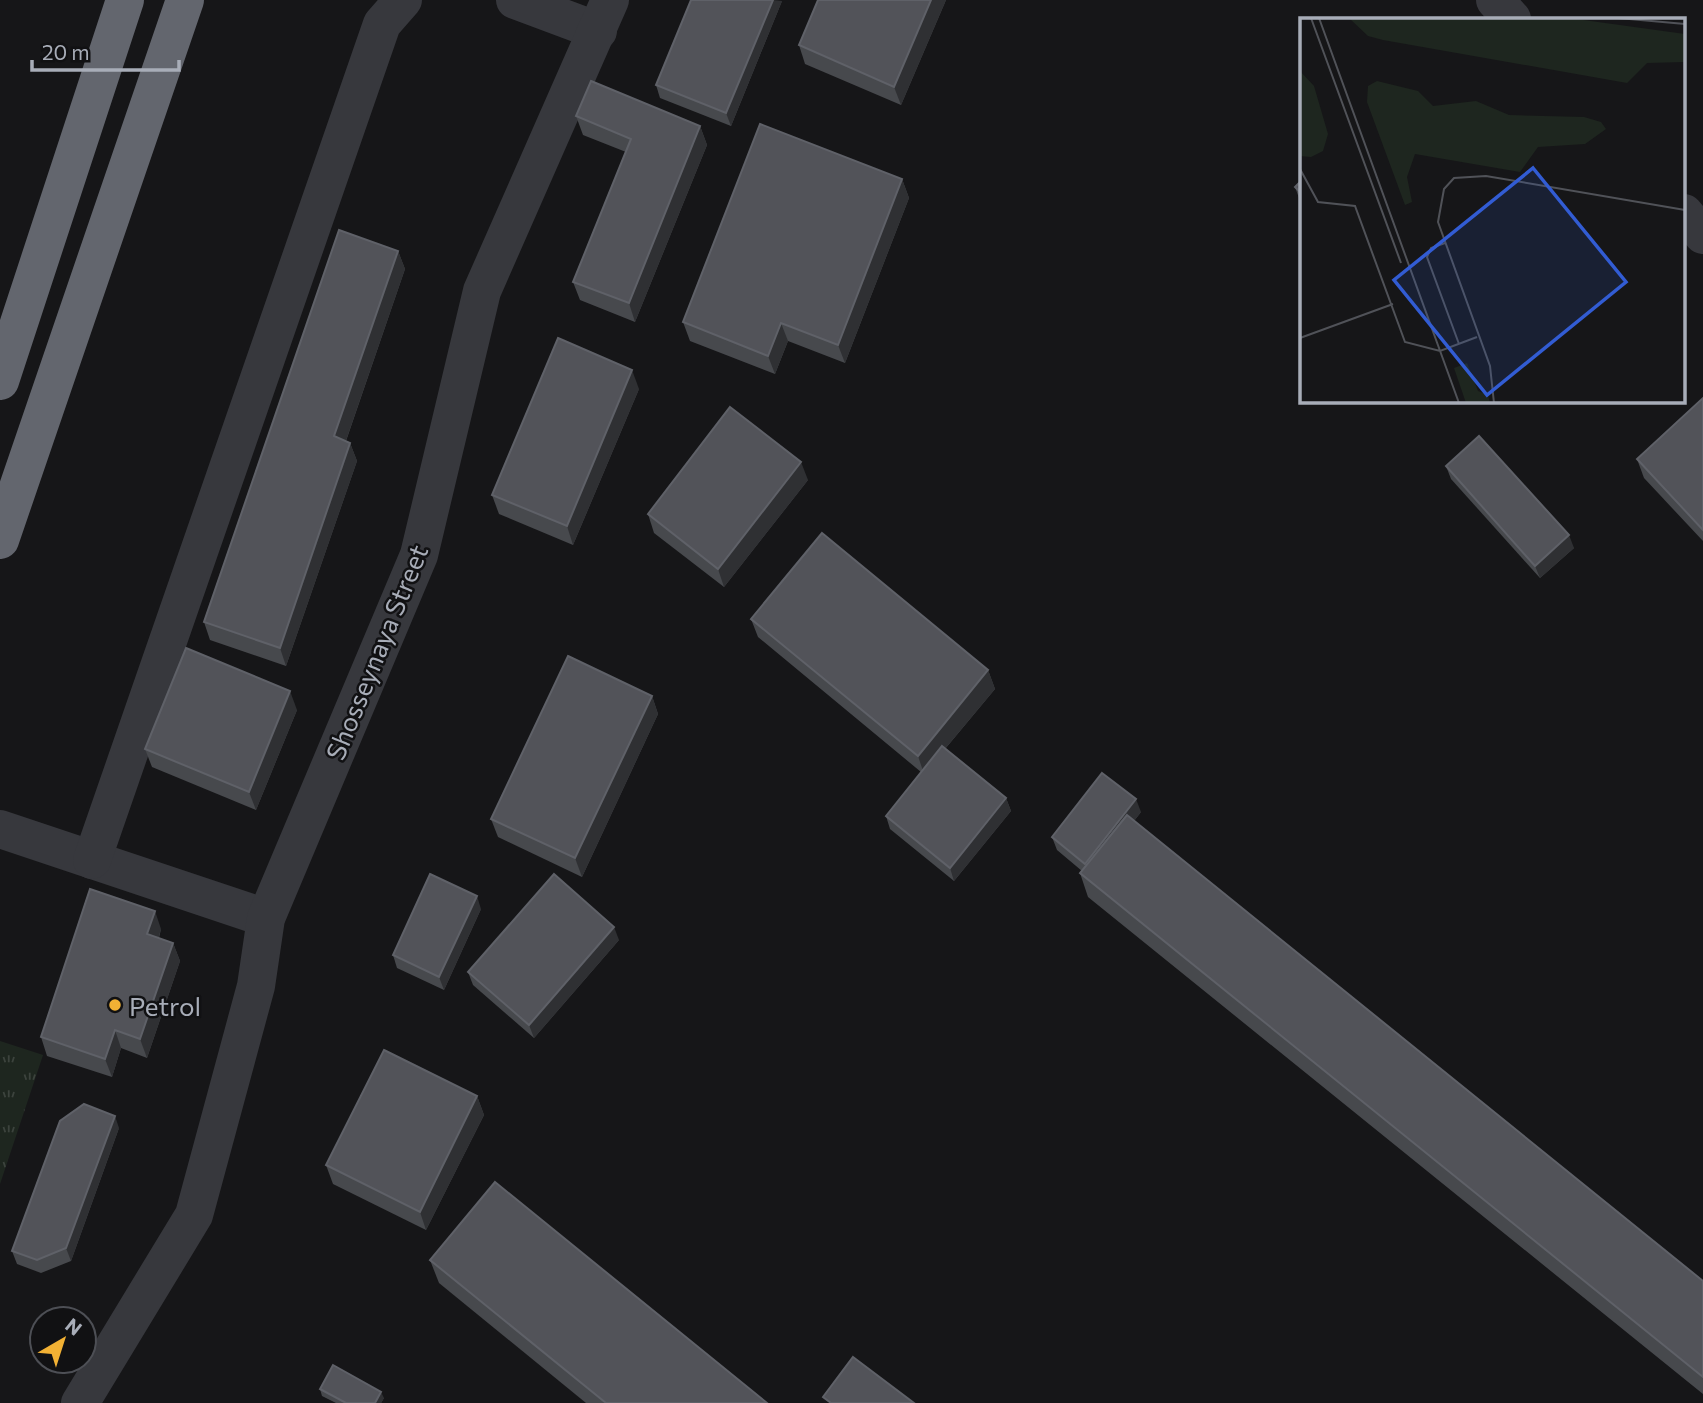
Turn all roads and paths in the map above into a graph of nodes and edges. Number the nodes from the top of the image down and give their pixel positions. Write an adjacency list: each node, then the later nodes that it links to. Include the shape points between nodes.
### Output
1 (125, 0): 10 (highway)
2 (185, 0): 11 (highway)
3 (403, 0): 13 (street, via 382,24)
4 (515, 0): 6 (street)
5 (1495, 0): 7 (street)
6 (604, 16): 14 (street, Shosseynaya Street, via 482,291 419,555)
7 (1512, 18)
8 (1686, 215): 9 (street)
9 (1703, 234)
10 (0, 381)
11 (0, 540)
12 (0, 828): 13 (street)
13 (92, 860): 14 (street)
14 (266, 918): 15 (street, Shosseynaya Street, via 256,986 194,1214)
15 (80, 1403)

